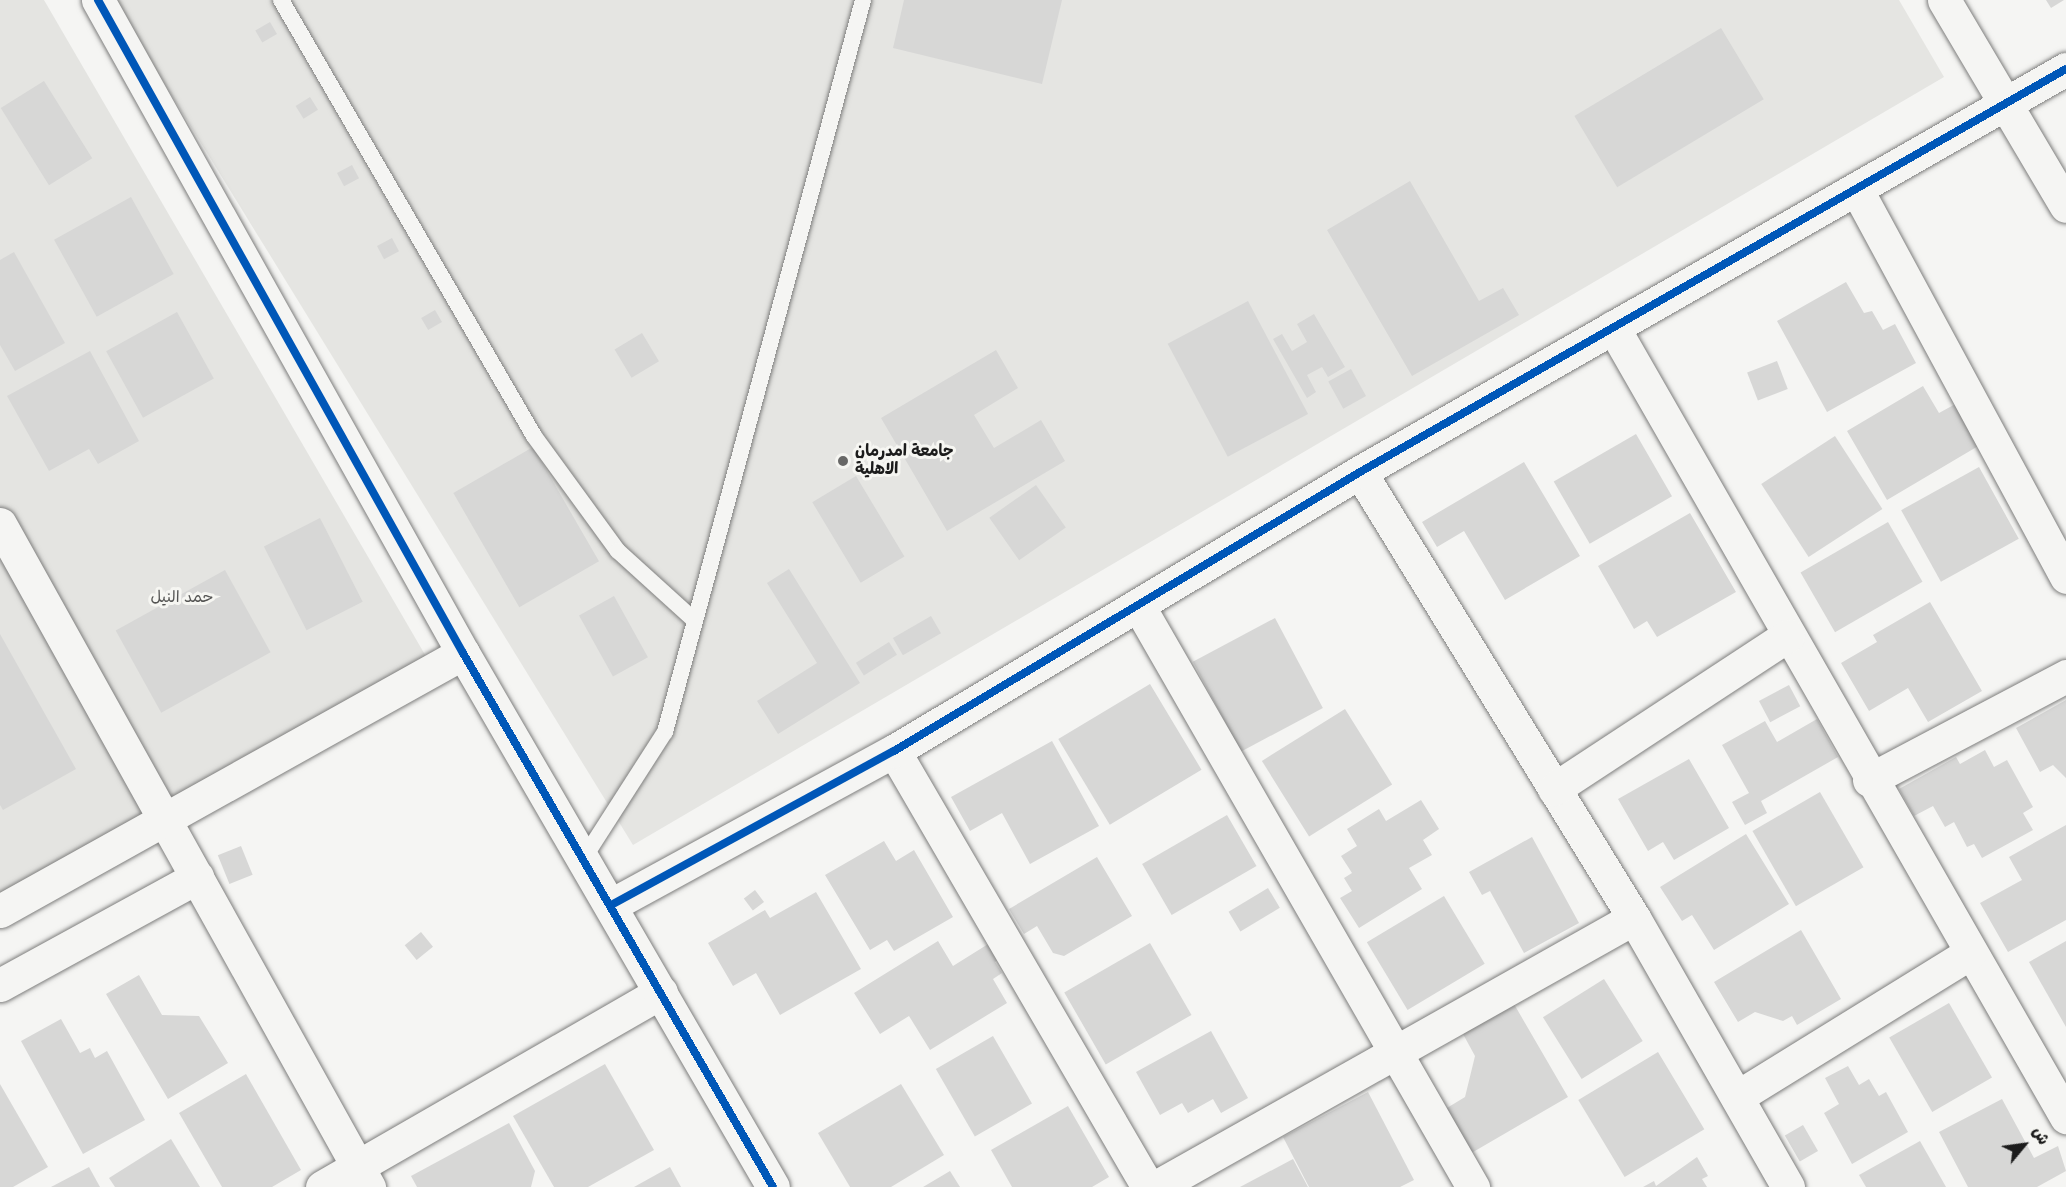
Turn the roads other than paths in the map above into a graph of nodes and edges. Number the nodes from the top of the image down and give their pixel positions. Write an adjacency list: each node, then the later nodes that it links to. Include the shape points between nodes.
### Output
1 (98, 0): 16 (street)
2 (280, 0): 14 (lane, via 534,436 618,551)
3 (863, 0): 14 (lane)
4 (1944, 0): 6 (street)
5 (2066, 69): 6 (street)
6 (2003, 104): 7 (street); 8 (street)
7 (1857, 190): 9 (street); 12 (street)
8 (2066, 206)
9 (1613, 327): 10 (street); 15 (street)
10 (1360, 472): 13 (street); 20 (street)
11 (0, 524): 21 (street)
12 (2066, 578)
13 (1138, 605): 18 (street); 30 (street)
14 (694, 620): 22 (lane, via 664,732)
15 (1788, 635): 19 (street); 20 (street)
16 (463, 653): 21 (street); 22 (street)
17 (2066, 676): 19 (street)
18 (894, 751): 24 (street); 36 (street)
19 (1869, 780): 27 (street)
20 (1554, 789): 26 (street)
21 (165, 820): 23 (street); 25 (street)
22 (584, 858): 24 (street)
23 (197, 877): 28 (street); 33 (street)
24 (611, 905): 29 (street)
25 (0, 911)
26 (1634, 918): 30 (street); 31 (street)
27 (1970, 953): 31 (street); 32 (street)
28 (0, 985)
29 (661, 992): 33 (street); 35 (street)
30 (1394, 1052): 37 (street); 38 (street)
31 (1737, 1097): 39 (street)
32 (2066, 1117)
33 (363, 1177): 34 (street)
34 (322, 1187)
35 (773, 1187)
36 (1148, 1187)
37 (1156, 1187)
38 (1473, 1187)
39 (1788, 1187)

